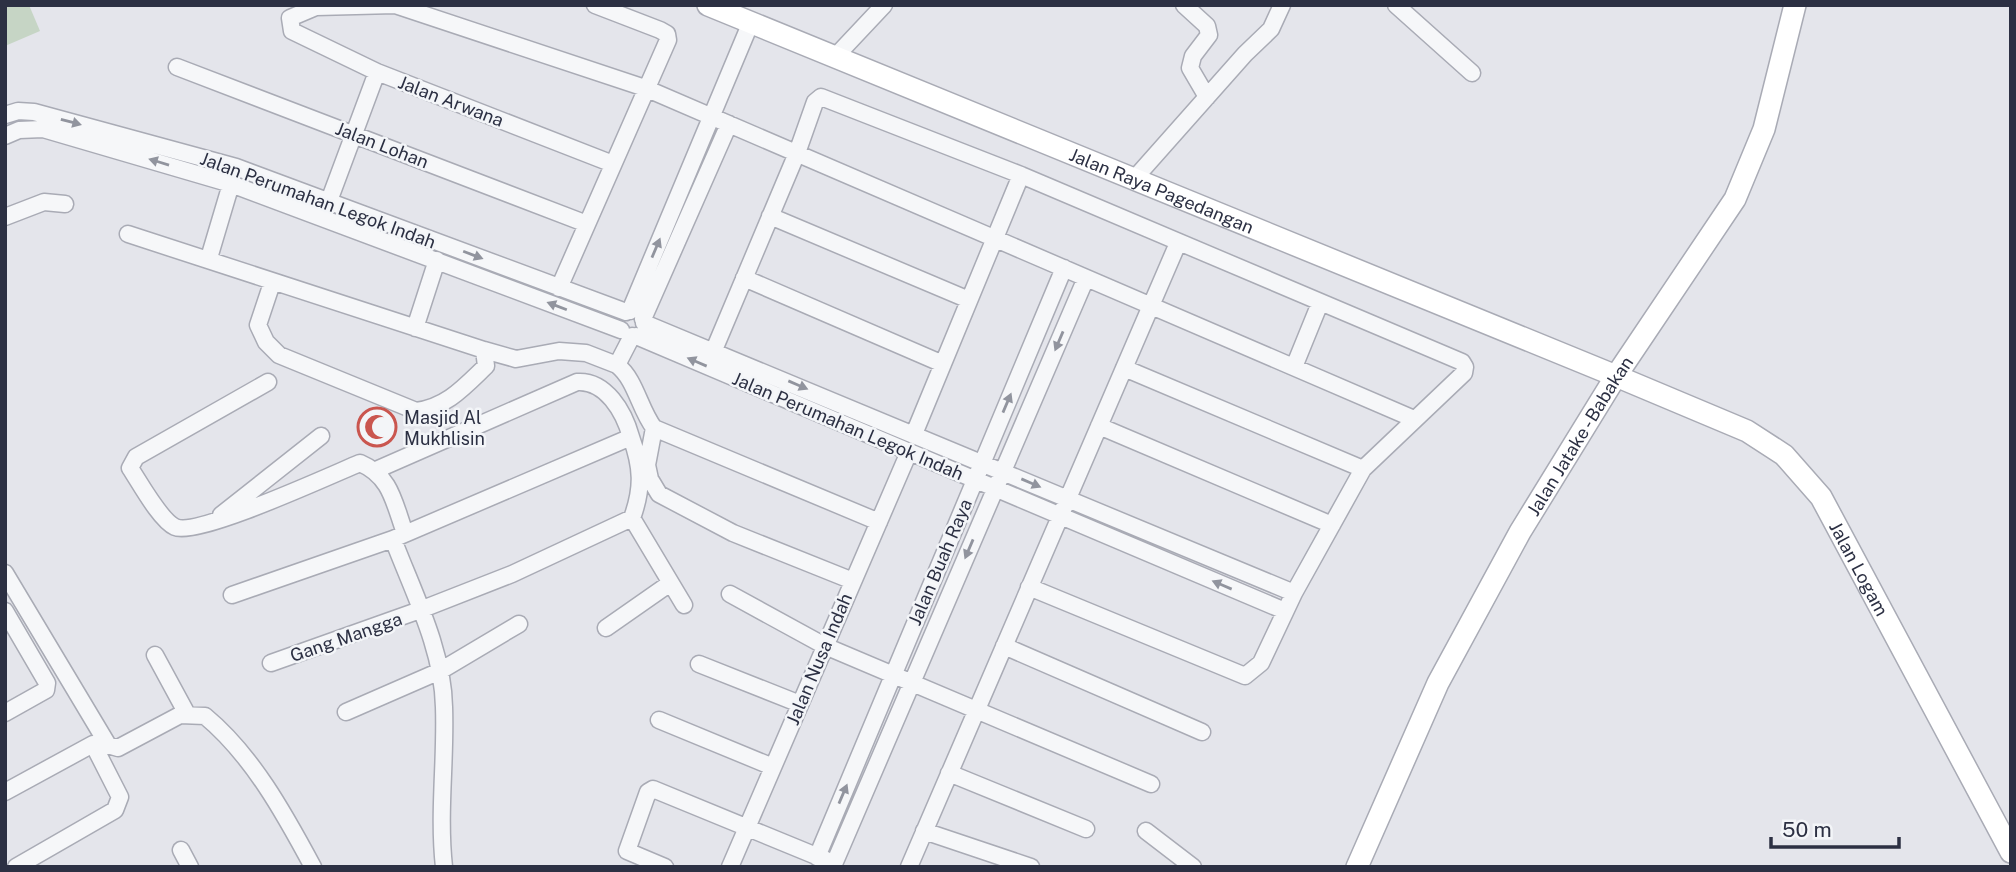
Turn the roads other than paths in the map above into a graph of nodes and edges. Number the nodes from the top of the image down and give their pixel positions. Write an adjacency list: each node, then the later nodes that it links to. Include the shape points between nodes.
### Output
1 (595, 5): 13 (street, via 667,34)
2 (708, 5): 8 (street, Jalan Raya Pagedangan)
3 (884, 5): 9 (street)
4 (1184, 5): 14 (street, via 1207,26 1209,35 1189,68)
5 (1282, 5): 14 (street, via 1271,29)
6 (1396, 5): 12 (street)
7 (1795, 5): 52 (street, Jalan Jatake - Babakan, via 1764,130 1735,199)
8 (751, 22): 9 (street, Jalan Raya Pagedangan); 16 (street)
9 (836, 56): 23 (street, Jalan Raya Pagedangan)
10 (177, 67): 18 (street, Jalan Lohan)
11 (377, 72): 13 (street, Jalan Arwana, via 292,31 290,18 304,10 395,5); 18 (street); 21 (street, Jalan Arwana)
12 (1472, 73)
13 (645, 88): 16 (street); 21 (street)
14 (1208, 97): 23 (street)
15 (5, 115): 25 (street, Jalan Perumahan Legok Indah, one-way to 25, via 34,112 236,167)
16 (711, 116): 17 (street); 44 (street, one-way to 16)
17 (729, 124): 20 (street); 44 (street)
18 (354, 135): 25 (street); 30 (street, Jalan Lohan)
19 (5, 136): 24 (street, Jalan Perumahan Legok Indah, one-way to 19, via 43,129)
20 (797, 153): 22 (street, via 815,102 821,97); 27 (street); 32 (street)
21 (613, 164): 30 (street)
22 (1021, 175): 32 (street, Jalan Perumahan Legok Indah); 33 (street)
23 (1135, 178): 52 (street, Jalan Raya Pagedangan)
24 (231, 184): 29 (street, Jalan Perumahan Legok Indah); 34 (street)
25 (329, 201): 29 (street); 40 (street, Jalan Perumahan Legok Indah, one-way to 40)
26 (65, 204): 28 (street, via 44,202)
27 (771, 216): 37 (street); 41 (street)
28 (5, 217)
29 (322, 218): 35 (street, Jalan Perumahan Legok Indah)
30 (587, 224): 40 (street)
31 (128, 234): 34 (street)
32 (995, 238): 36 (street); 41 (street, Jalan Perumahan Legok Indah)
33 (1178, 243): 42 (street); 43 (street)
34 (209, 258): 39 (street)
35 (437, 260): 44 (street, Jalan Perumahan Legok Indah, one-way to 35); 45 (street)
36 (1064, 268): 38 (street); 61 (street, Jalan Buah Raya, one-way to 36)
37 (744, 278): 47 (street); 48 (street)
38 (1086, 278): 43 (street); 64 (street, Jalan Buah Raya, one-way to 64)
39 (272, 283): 45 (street); 46 (street, via 258,325 279,355 416,411 434,409 450,399 486,366)
40 (559, 288): 44 (street, Jalan Perumahan Legok Indah)
41 (969, 300): 48 (street, Jalan Perumahan Legok Indah)
42 (1320, 303): 50 (street); 54 (street, via 1462,362 1464,373)
43 (1151, 306): 50 (street); 51 (street)
44 (633, 324): 47 (street, Jalan Perumahan Legok Indah); 49 (street); 60 (street, Jalan Perumahan Legok Indah, one-way to 44)
45 (415, 328): 46 (street)
46 (484, 350): 49 (street, via 516,359 559,351 586,353)
47 (714, 350): 57 (street, Jalan Perumahan Legok Indah, one-way to 57)
48 (943, 364): 57 (street, Jalan Perumahan Legok Indah)
49 (617, 365): 56 (street, via 630,377 638,403)
50 (1294, 367): 54 (street)
51 (1124, 368): 55 (street); 62 (street)
52 (1616, 376): 111 (street, Jalan Logam, via 1747,431 1784,455 1821,497); 123 (street, Jalan Jatake - Babakan, via 1520,532 1438,682)
53 (268, 382): 70 (street, via 131,462 130,468 166,521 185,530)
54 (1415, 419): 62 (street)
55 (1099, 426): 67 (street); 72 (street)
56 (654, 428): 71 (street); 75 (street, via 647,465 659,494 733,533)
57 (914, 434): 61 (street, Jalan Perumahan Legok Indah)
58 (321, 436): 70 (street)
59 (631, 437): 63 (street, via 613,398 584,381); 69 (street, via 642,479); 73 (street)
60 (909, 452): 65 (street, Jalan Perumahan Legok Indah); 71 (street, Jalan Nusa Indah)
61 (982, 462): 64 (street, Jalan Perumahan Legok Indah); 65 (street, Jalan Buah Raya)
62 (1363, 469): 72 (street)
63 (376, 470): 70 (street, via 360,463); 73 (street, via 386,480)
64 (1003, 471): 66 (street, Jalan Buah Raya); 67 (street, Jalan Perumahan Legok Indah, one-way to 67)
65 (975, 480): 66 (street, Jalan Perumahan Legok Indah); 93 (street, Jalan Buah Raya)
66 (995, 489): 68 (street, Jalan Perumahan Legok Indah); 94 (street, Jalan Buah Raya, one-way to 94)
67 (1068, 498): 68 (street); 78 (street, Jalan Perumahan Legok Indah)
68 (1060, 516): 77 (street); 84 (street, Jalan Perumahan Legok Indah, one-way to 68)
69 (632, 518): 76 (street); 82 (street, Gang Mangga)
70 (214, 522)
71 (879, 522): 75 (street, Jalan Nusa Indah)
72 (1332, 525): 78 (street)
73 (399, 536): 80 (street); 82 (street)
74 (5, 573): 99 (street, via 108,745 118,748)
75 (853, 581): 87 (street, Jalan Nusa Indah)
76 (669, 584): 81 (street); 86 (street)
77 (1029, 587): 84 (street, via 1245,676 1261,663); 88 (street)
78 (1294, 593): 84 (street)
79 (730, 594): 87 (street)
80 (232, 595)
81 (684, 605)
82 (421, 610): 90 (street, Gang Mangga); 92 (street)
83 (5, 611): 98 (street, via 47,687)
84 (1285, 611)
85 (519, 624): 92 (street)
86 (606, 628)
87 (825, 646): 93 (street); 95 (street, Jalan Nusa Indah)
88 (1004, 646): 96 (street); 101 (street)
89 (155, 655): 99 (street)
90 (271, 663)
91 (699, 664): 95 (street)
92 (440, 671): 97 (street); 117 (street)
93 (893, 675): 94 (street); 112 (street, Jalan Buah Raya, one-way to 93)
94 (912, 683): 96 (street); 113 (street, Jalan Buah Raya)
95 (800, 704): 102 (street, Jalan Nusa Indah)
96 (976, 710): 103 (street); 104 (street)
97 (346, 712)
98 (5, 713)
99 (187, 714): 116 (street, via 205,716 248,762)
100 (659, 720): 102 (street)
101 (1202, 732)
102 (773, 767): 106 (street, Jalan Nusa Indah)
103 (949, 773): 107 (street); 108 (street)
104 (1151, 784)
105 (5, 792): 114 (street, via 93,744 120,797 115,810)
106 (747, 828): 112 (street); 118 (street, via 650,790 627,850); 119 (street, Jalan Nusa Indah)
107 (1086, 829)
108 (924, 831): 120 (street); 121 (street)
109 (1146, 831): 122 (street)
110 (181, 850): 115 (street)
111 (2011, 852)
112 (817, 857): 113 (street)
113 (837, 865)
114 (16, 867)
115 (190, 867)
116 (313, 867)
117 (444, 867)
118 (665, 867)
119 (730, 867)
120 (909, 867)
121 (1031, 867)
122 (1193, 867)
123 (1357, 867)

